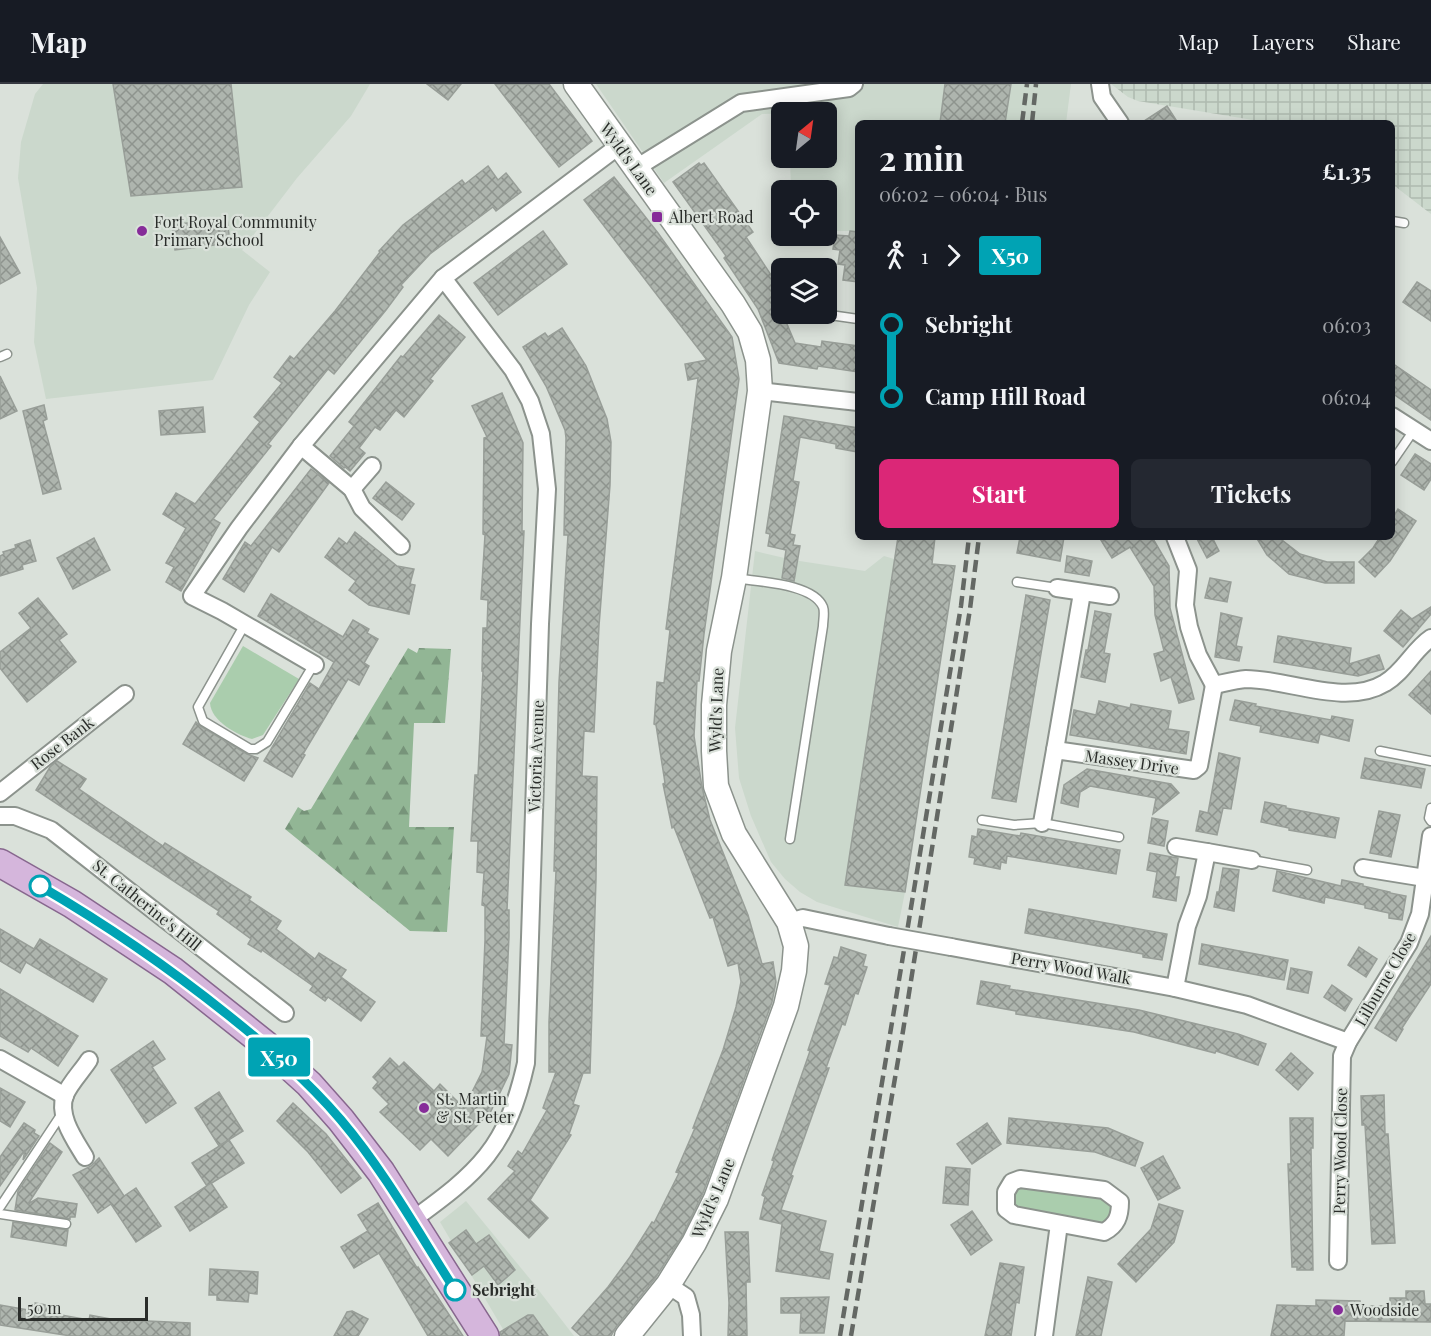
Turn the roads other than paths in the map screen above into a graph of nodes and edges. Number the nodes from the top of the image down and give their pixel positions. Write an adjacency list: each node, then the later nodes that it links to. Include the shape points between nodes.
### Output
1 (576, 84): 5 (main road, Wyld's Lane)
2 (854, 84): 6 (street, via 849,88 741,103)
3 (1100, 84): 4 (street, via 1102,98)
4 (1118, 120)
5 (620, 145): 6 (main road, Wyld's Lane); 9 (street)
6 (636, 168): 12 (main road, Wyld's Lane, via 750,333 758,360)
7 (1395, 222): 8 (lane)
8 (1404, 223)
9 (443, 278): 17 (street); 62 (street, Victoria Avenue, via 513,370 530,401 541,434 547,489 526,1064 519,1095 491,1151 471,1176)
10 (837, 316): 11 (lane)
11 (855, 319)
12 (760, 391): 13 (street); 23 (main road, Wyld's Lane)
13 (855, 402)
14 (1395, 418): 15 (street)
15 (1414, 430): 16 (street); 18 (lane)
16 (1431, 441)
17 (302, 446): 20 (street); 28 (street, via 192,596)
18 (1395, 458)
19 (372, 466): 20 (street)
20 (352, 489): 22 (street, via 362,508)
21 (1175, 540): 31 (street, via 1188,570 1185,605 1189,627)
22 (401, 546)
23 (734, 578): 44 (lane, via 800,588 823,607); 52 (main road, Wyld's Lane, via 719,651 715,694 717,786 734,834)
24 (1017, 582): 25 (lane)
25 (1057, 588): 26 (street)
26 (1082, 593): 27 (street); 33 (street)
27 (1110, 596)
28 (245, 624): 30 (street); 30 (lane, via 198,707 203,721 250,749 267,742)
29 (1431, 638): 31 (street, via 1385,684 1366,691 1348,693 1245,679)
30 (314, 665)
31 (1214, 685): 33 (street, Massey Drive, via 1199,766 1194,770)
32 (124, 694): 36 (street, Rose Bank)
33 (1055, 750): 41 (street)
34 (1380, 751): 35 (lane)
35 (1431, 760)
36 (0, 793)
37 (1431, 808): 40 (lane)
38 (0, 816): 54 (street, St. Catherine's Hill, via 15,816 51,830)
39 (982, 820): 41 (lane, via 1014,825)
40 (1431, 821)
41 (1042, 823): 43 (lane)
42 (1431, 836): 51 (street, Lilburne Close)
43 (1119, 837)
44 (790, 839)
45 (1176, 847): 46 (street)
46 (1207, 852): 47 (street); 53 (street)
47 (1252, 860): 50 (lane)
48 (0, 863): 62 (main road, via 144,950 266,1045 341,1120 381,1172)
49 (1363, 868): 51 (street)
50 (1307, 870)
51 (1425, 879): 55 (street, Lilburne Close, via 1420,914 1409,943)
52 (789, 922): 53 (street, Perry Wood Walk, bridge, via 803,918); 66 (main road, Wyld's Lane, via 796,946 786,1006 716,1198)
53 (1175, 988): 55 (street, Perry Wood Walk, via 1247,1005)
54 (285, 1013)
55 (1348, 1042): 65 (street, Perry Wood Close, via 1342,1056)
56 (0, 1059): 58 (street)
57 (89, 1060): 58 (street)
58 (64, 1104): 59 (street, via 68,1126); 60 (lane)
59 (85, 1157)
60 (0, 1207)
61 (0, 1214): 63 (lane)
62 (411, 1221): 67 (main road)
63 (66, 1224)
64 (1059, 1224): 64 (street, via 1014,1215 1006,1209 1006,1192 1012,1182 1020,1179 1104,1190 1120,1202 1117,1222 1104,1232); 70 (street)
65 (1338, 1261)
66 (668, 1285): 68 (main road, Wyld's Lane); 69 (street, via 686,1297)
67 (481, 1335)
68 (627, 1336)
69 (692, 1336)
70 (1044, 1336)

